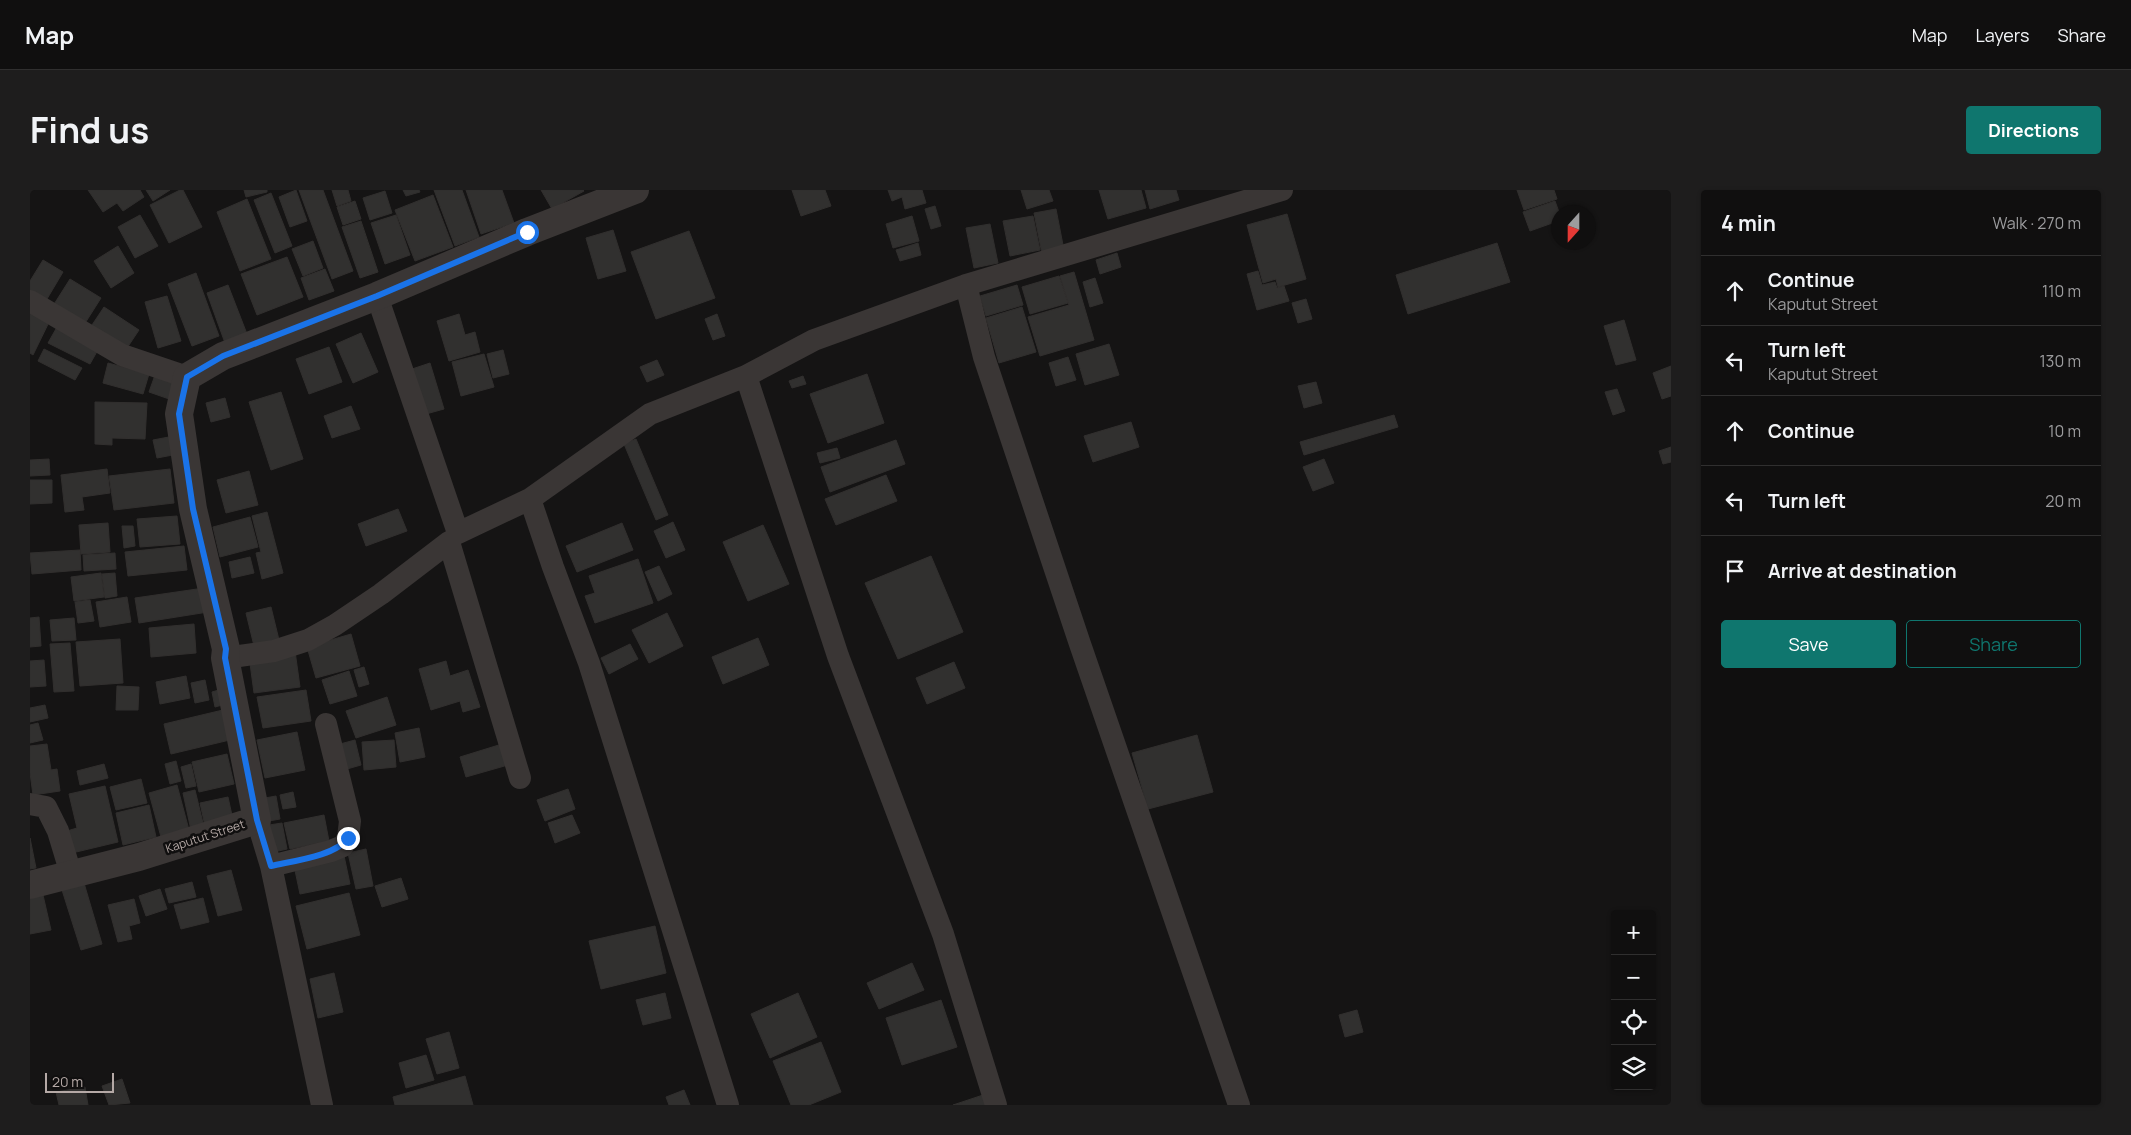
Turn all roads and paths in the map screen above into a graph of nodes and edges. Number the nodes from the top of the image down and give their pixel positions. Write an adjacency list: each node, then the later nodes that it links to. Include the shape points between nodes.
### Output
1 (635, 190): 4 (street)
2 (1282, 190): 3 (street)
3 (966, 285): 6 (street, via 814,340); 21 (street, via 984,357)
4 (377, 296): 7 (street, via 223,356); 9 (street)
5 (30, 301): 7 (street, via 122,355)
6 (746, 376): 8 (street, via 650,414); 20 (street, via 838,656 943,934)
7 (187, 377): 10 (street, Kaputut Street, via 179,414 193,509 226,649)
8 (530, 499): 9 (street); 19 (street, via 589,663)
9 (453, 538): 10 (street, via 381,594 308,640 274,651); 12 (street)
10 (225, 658): 14 (street, Kaputut Street)
11 (326, 724): 15 (street, via 350,821 348,838 343,846 331,851)
12 (520, 778)
13 (30, 804): 16 (street, via 46,807 58,831)
14 (257, 820): 15 (street); 16 (street, Kaputut Street, via 139,857)
15 (271, 866): 18 (street)
16 (71, 874): 17 (street, Kaputut Street)
17 (30, 885)
18 (322, 1105)
19 (728, 1105)
20 (996, 1105)
21 (1239, 1105)

